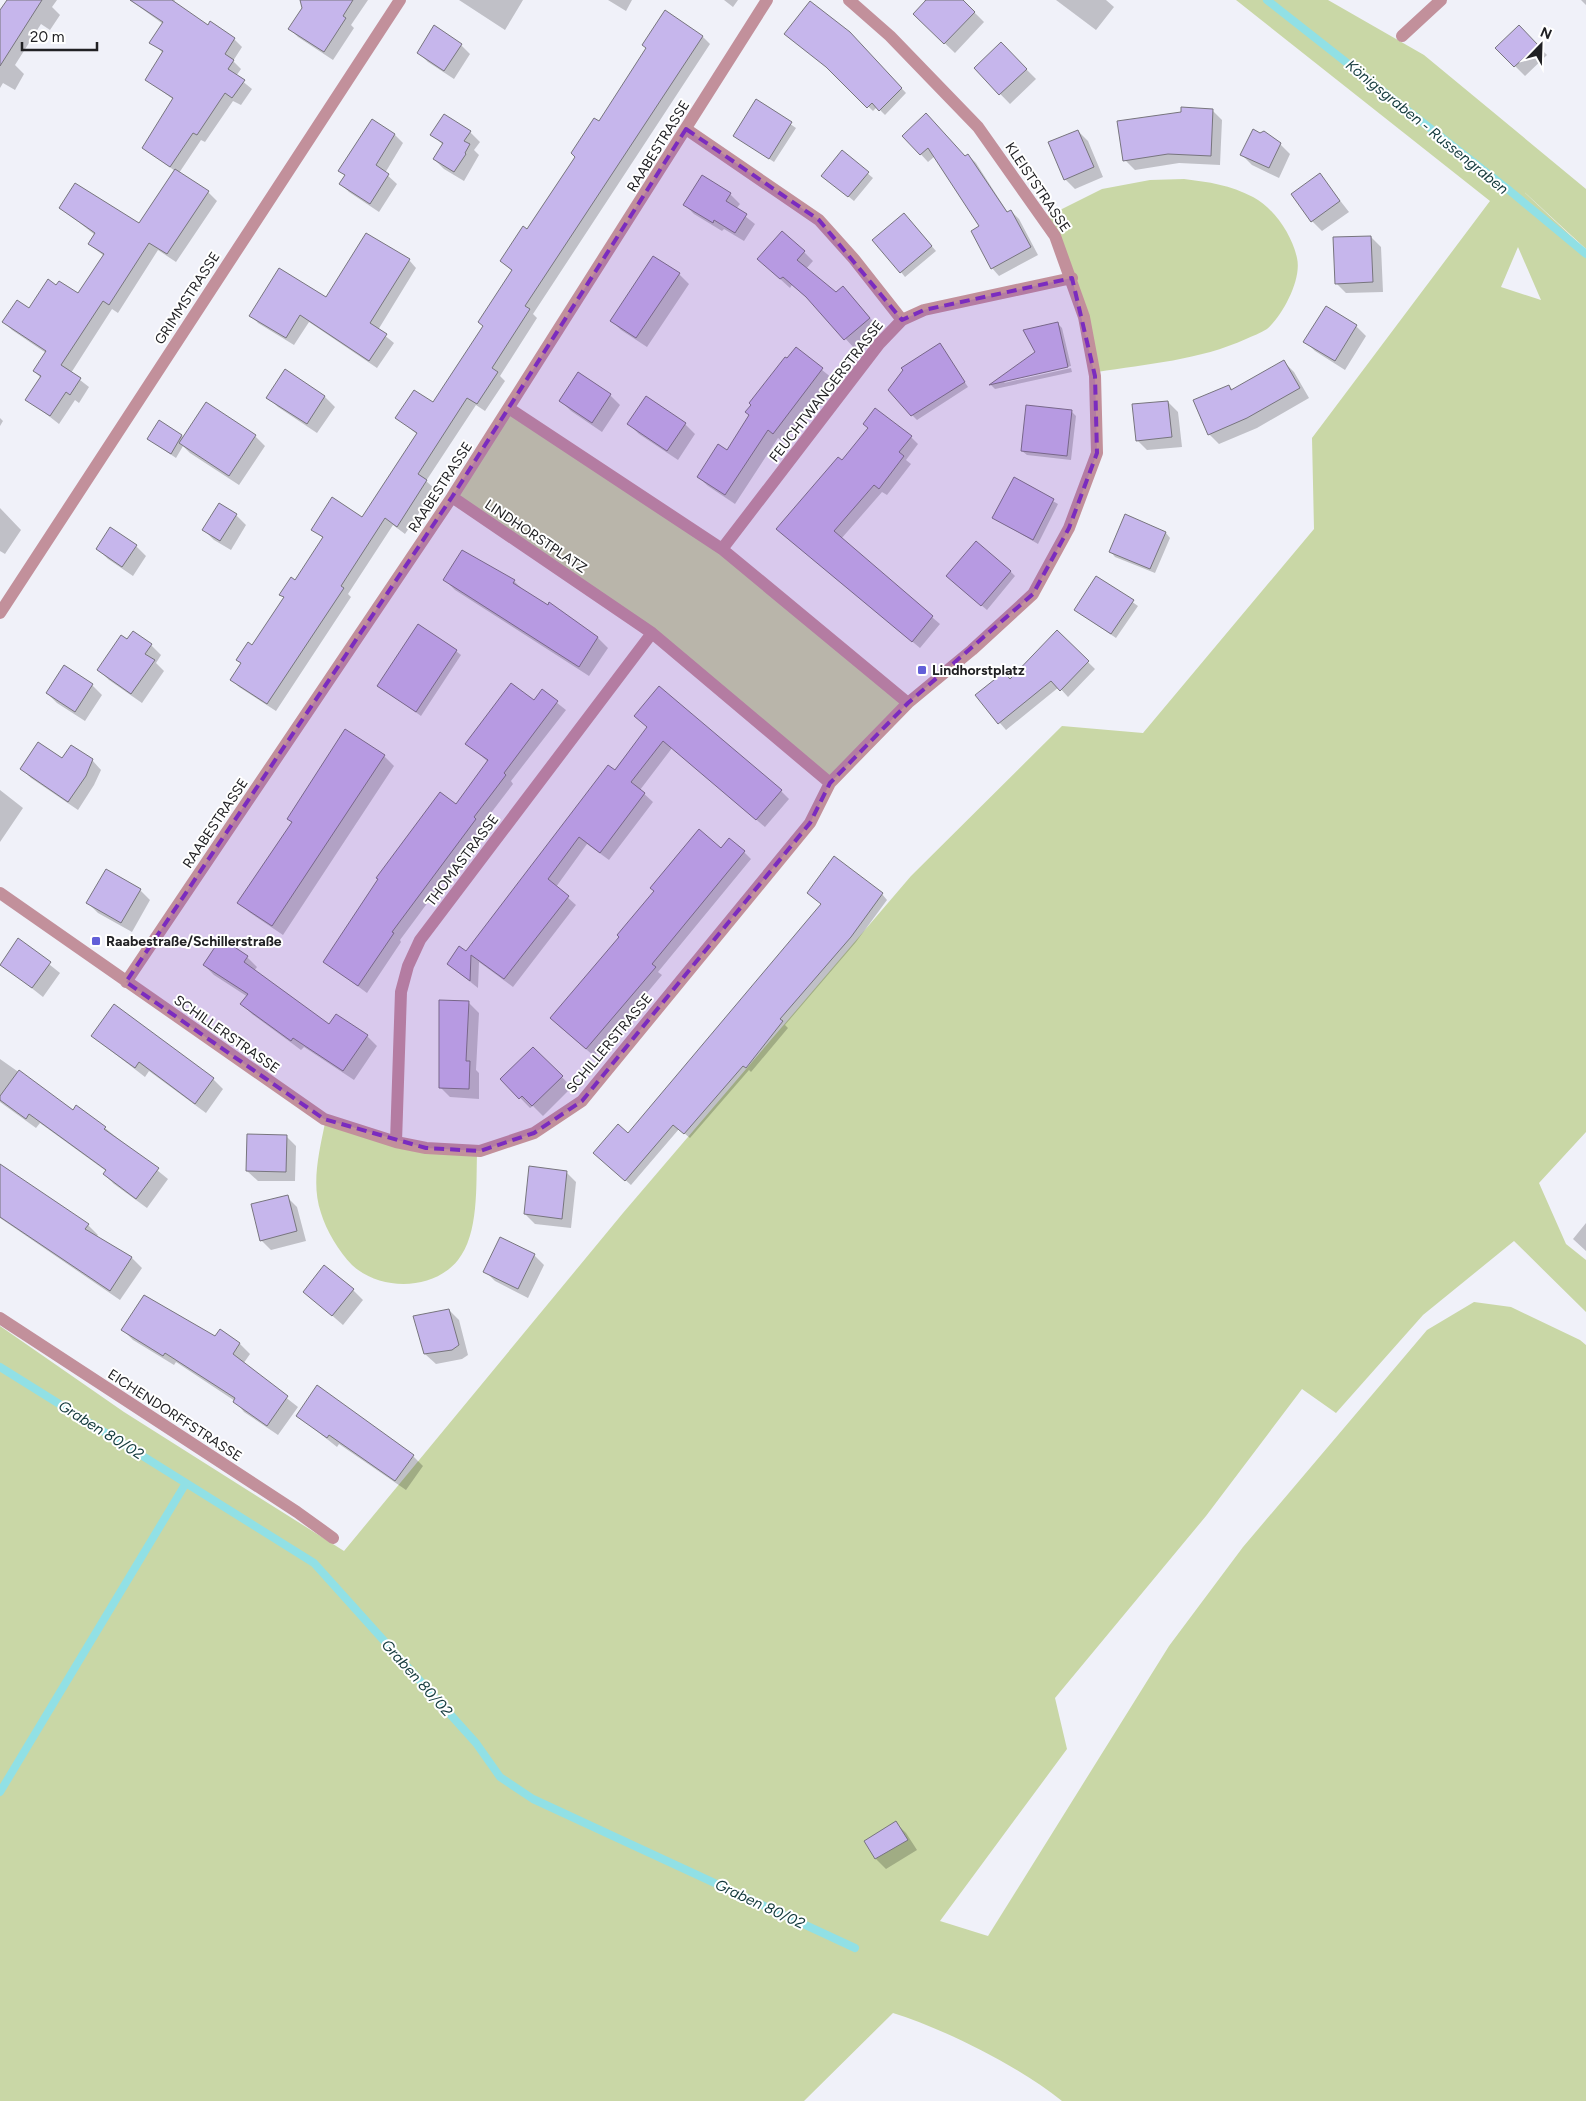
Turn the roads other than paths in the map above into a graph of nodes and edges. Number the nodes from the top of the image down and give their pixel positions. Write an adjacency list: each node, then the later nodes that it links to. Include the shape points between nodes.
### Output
1 (400, 0): 12 (street, GRIMMSTRASSE)
2 (767, 0): 6 (street, RAABESTRASSE)
3 (849, 0): 7 (street, KLEISTSTRASSE, via 890,36 978,127 1055,236)
4 (1441, 0): 5 (street)
5 (1402, 36)
6 (686, 129): 8 (street, via 819,220); 9 (street, RAABESTRASSE)
7 (1072, 278): 8 (street, FEUCHTWANGERSTRASSE, via 924,310); 14 (street, KLEISTSTRASSE, via 1096,376 1097,452 1069,528 1033,594)
8 (902, 320): 11 (street, FEUCHTWANGERSTRASSE, via 879,344)
9 (510, 408): 10 (street, RAABESTRASSE); 11 (street)
10 (452, 497): 13 (street, LINDHORSTPLATZ); 17 (street, RAABESTRASSE)
11 (722, 549): 14 (street)
12 (0, 613)
13 (652, 633): 15 (street, LINDHORSTPLATZ); 18 (street, THOMASTRASSE, via 420,940 401,992)
14 (908, 703): 15 (street)
15 (830, 784): 18 (street, SCHILLERSTRASSE, via 810,823 582,1101 534,1133 480,1151 426,1148)
16 (0, 893): 17 (street, SCHILLERSTRASSE)
17 (126, 982): 18 (street, SCHILLERSTRASSE, via 324,1119)
18 (396, 1142)
19 (0, 1318): 20 (street, EICHENDORFFSTRASSE)
20 (334, 1538)

